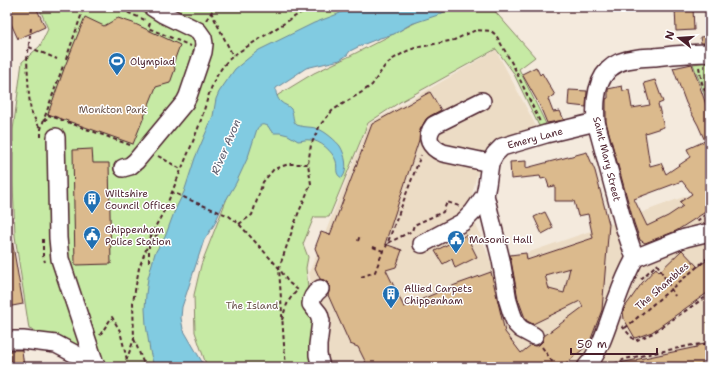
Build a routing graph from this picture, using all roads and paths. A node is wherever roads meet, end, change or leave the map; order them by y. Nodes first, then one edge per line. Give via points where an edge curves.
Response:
1 (83, 7) edge
2 (115, 7) edge
3 (152, 7) edge
4 (310, 7) edge
5 (212, 12) dead end
6 (31, 28) dead end
7 (29, 47) junction
8 (203, 52) junction
9 (233, 56) junction
10 (66, 58) dead end
11 (57, 59) dead end
12 (707, 60) edge
13 (63, 66) dead end
14 (482, 101) dead end
15 (710, 102) edge
16 (44, 119) junction
17 (596, 122) junction
18 (94, 132) dead end
19 (546, 134) junction
20 (429, 135) junction
21 (56, 137) dead end
22 (490, 163) junction
23 (308, 164) junction
24 (123, 168) dead end
25 (172, 192) junction
26 (485, 195) junction
27 (468, 218) junction
28 (239, 224) junction
29 (162, 230) dead end
30 (710, 232) edge
31 (360, 235) dead end
32 (358, 241) dead end
33 (149, 242) junction
34 (388, 243) junction
35 (422, 244) dead end
36 (373, 247) dead end
37 (383, 251) junction
38 (710, 256) edge
39 (635, 258) junction
40 (149, 262) dead end
41 (279, 268) junction
42 (361, 277) dead end
43 (638, 283) dead end
44 (320, 289) dead end
45 (671, 289) junction
46 (710, 294) edge
47 (675, 296) dead end
48 (610, 318) junction
49 (282, 320) junction
50 (625, 328) junction
51 (99, 336) dead end
52 (534, 336) joint
53 (134, 339) junction
54 (7, 340) edge
55 (710, 343) edge
56 (127, 361) junction
57 (96, 366) edge
58 (124, 367) edge
59 (146, 367) edge
60 (286, 367) edge
61 (320, 367) edge
62 (556, 367) edge
63 (586, 367) edge
64 (608, 367) edge

1 - 10 path
2 - 8 path via 150,22 148,28
3 - 8 street via 200,33 204,40
4 - 9 path
5 - 9 path
6 - 7 path
7 - 11 path
7 - 16 path via 29,96 32,112 41,129
8 - 24 street via 185,102 136,161
9 - 25 path via 220,71 210,90 198,130
12 - 15 path via 699,67
12 - 17 street, Saint Mary Street via 695,53 626,60 614,65 607,71 598,87 595,98
13 - 16 path
14 - 20 street via 434,125
16 - 18 path via 46,120 48,115
17 - 19 street, Emery Lane
17 - 39 street, Saint Mary Street
19 - 22 street, Emery Lane via 502,147
19 - 23 path via 496,35 491,31 476,30 454,40 420,46 393,59 372,84 333,110 320,125 311,145
20 - 22 street via 430,143 437,150
20 - 34 path
21 - 57 street via 60,260
22 - 26 street
23 - 28 path via 289,164 274,169 263,182 252,215
23 - 41 path via 311,184
25 - 28 path via 229,216
25 - 33 path
26 - 27 street
26 - 52 street via 508,301 516,324
27 - 34 path via 459,206 447,202 443,212 414,225 412,231
27 - 35 street
28 - 41 path
29 - 33 path
30 - 39 street via 685,238
31 - 32 path
33 - 40 path
33 - 53 path via 139,268 133,302
34 - 37 path
36 - 37 path
37 - 42 path via 375,272
38 - 45 path, The Shambles
39 - 48 street
41 - 49 path
41 - 49 path via 288,282 298,290 286,306
43 - 45 path via 657,264
44 - 61 street via 312,298 312,304 321,322 318,345
45 - 47 path
45 - 50 path, The Shambles
46 - 50 path via 643,338 635,341
48 - 50 path
48 - 63 street via 603,338
49 - 60 path
51 - 56 path via 112,317 120,331
52 - 62 path
53 - 56 path
53 - 59 path
54 - 57 street via 56,344
55 - 64 path via 625,359
56 - 58 path

